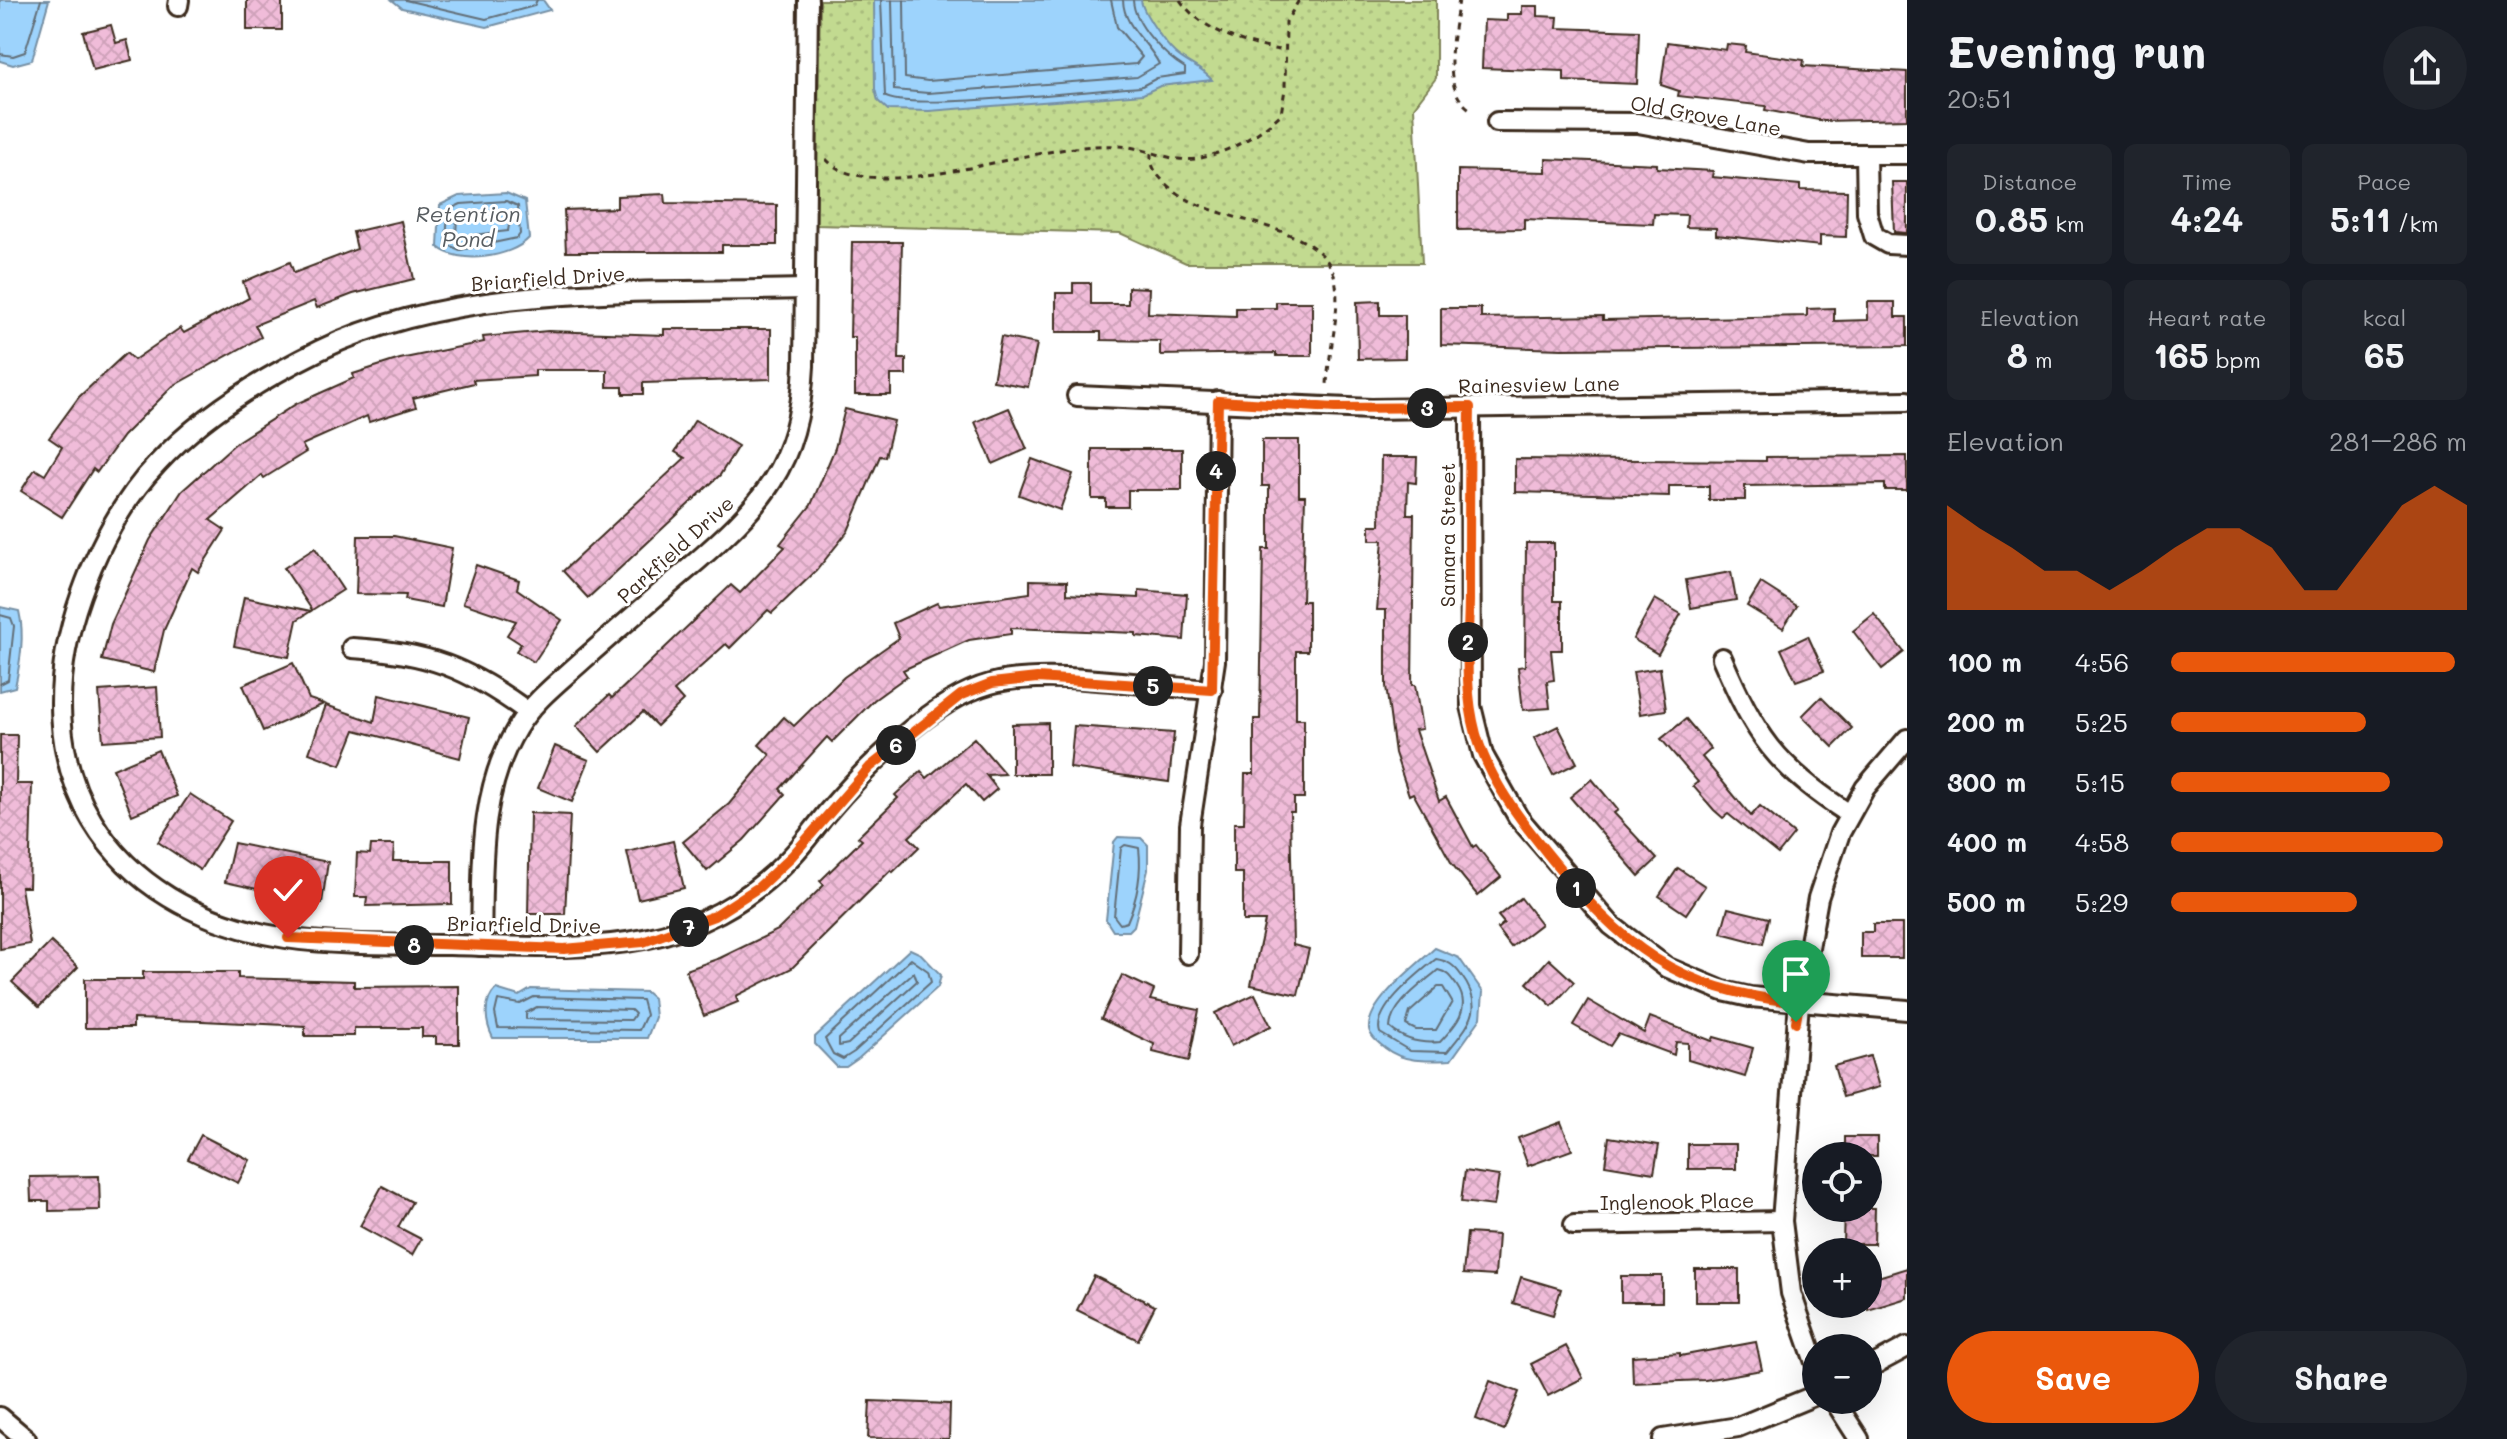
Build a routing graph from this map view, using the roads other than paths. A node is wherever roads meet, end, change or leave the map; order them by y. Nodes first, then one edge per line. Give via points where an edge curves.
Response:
1 (808, 0) edge
2 (1497, 122) dead end
3 (1866, 154) junction
4 (1907, 154) edge
5 (1907, 245) edge
6 (804, 289) junction
7 (1077, 396) dead end
8 (1218, 401) junction
9 (1907, 401) edge
10 (1470, 407) junction
11 (352, 648) dead end
12 (1722, 658) dead end
13 (1212, 690) junction
14 (528, 712) junction
15 (1907, 739) edge
16 (1848, 813) junction
17 (481, 946) junction
18 (1188, 954) dead end
19 (1799, 1003) junction
20 (1907, 1010) edge
21 (1782, 1221) junction
22 (1574, 1225) dead end
23 (1805, 1334) edge
24 (1907, 1347) edge
25 (1882, 1360) edge
26 (1802, 1401) edge
27 (1843, 1414) edge
28 (0, 1417) edge
29 (26, 1439) edge
30 (1663, 1439) edge
31 (1859, 1439) edge

1 - 6 street, Parkfield Drive
2 - 3 street, Old Grove Lane via 1638,123 1775,150
3 - 4 street, Old Grove Lane
3 - 5 street via 1867,213 1874,236 1888,244
6 - 14 street, Parkfield Drive via 803,395 791,444 773,482 743,521
6 - 17 street, Briarfield Drive via 492,301 417,315 347,337 263,381 197,426 155,465 100,547 69,633 60,716 66,755 84,805 113,851 162,895 257,932 324,941
7 - 8 street, Rainesview Lane
8 - 10 street, Rainesview Lane via 1335,408
8 - 13 street
9 - 10 street, Rainesview Lane
10 - 19 street, Samara Street via 1468,680 1476,733 1493,776 1518,817 1578,890 1635,947 1666,967 1723,991
11 - 14 street via 397,651 450,664
12 - 16 street via 1763,741 1789,771
13 - 17 street, Briarfield Drive via 1037,678 985,685 961,695 894,747 844,794 778,870 714,916 668,935 615,946
13 - 18 street via 1190,825
14 - 17 street, Parkfield Drive via 502,757 488,804
15 - 16 street
16 - 19 street via 1818,898
19 - 20 street, Samara Street
19 - 21 street
21 - 22 street, Inglenook Place
21 - 23 street via 1791,1293
24 - 25 street
26 - 30 street via 1738,1427
27 - 31 street
28 - 29 street

